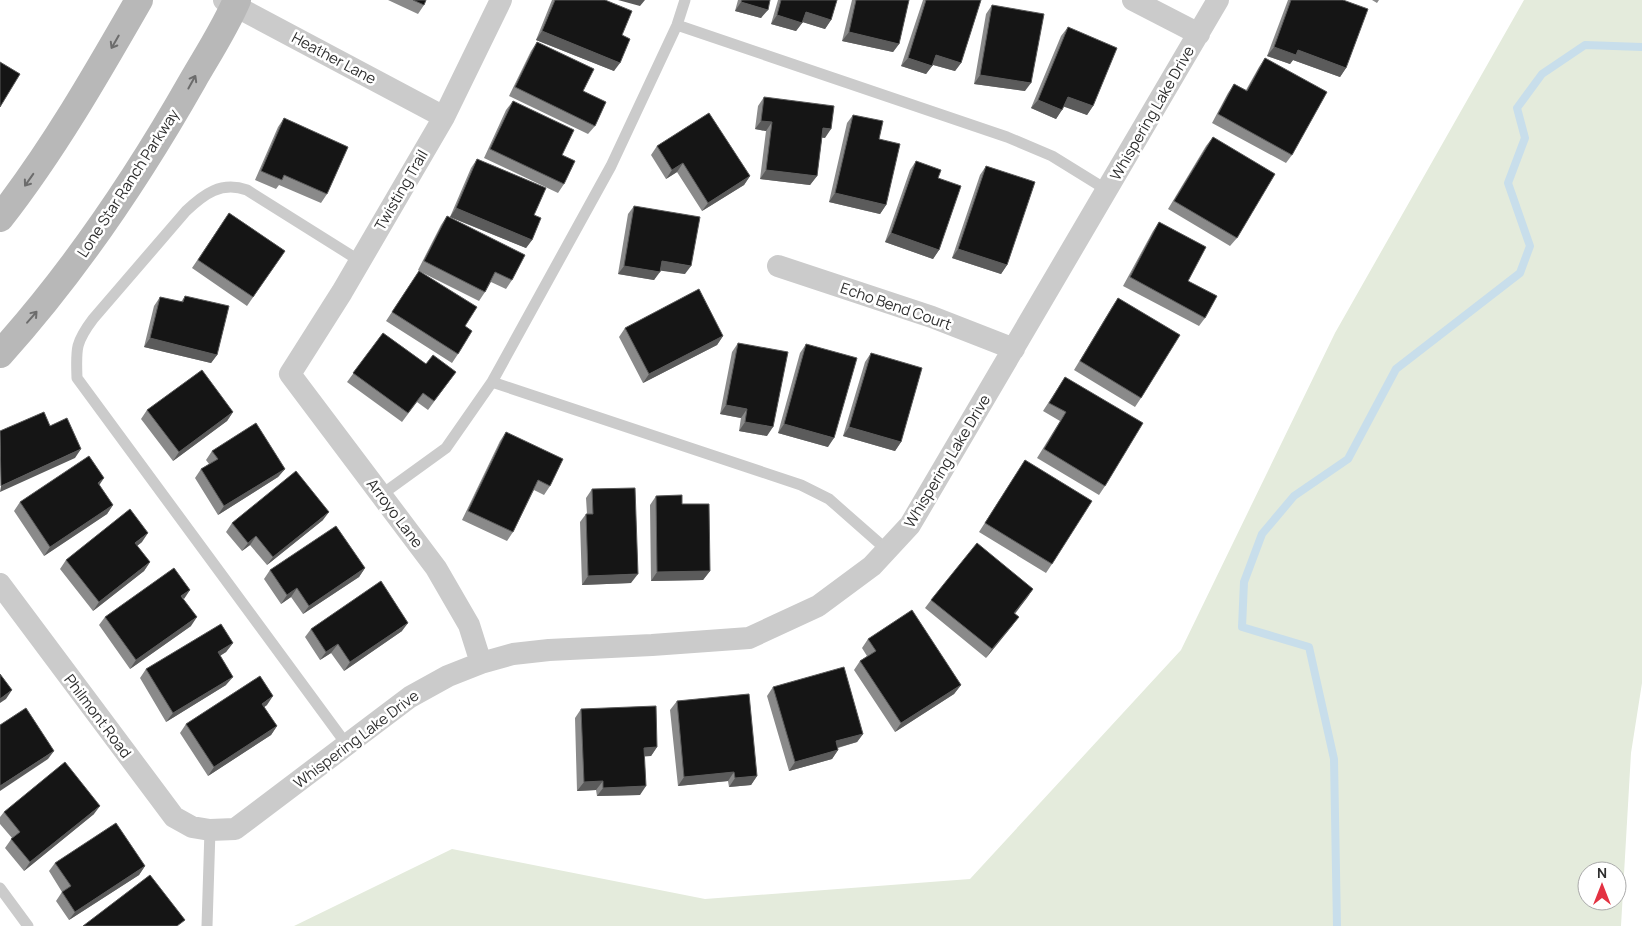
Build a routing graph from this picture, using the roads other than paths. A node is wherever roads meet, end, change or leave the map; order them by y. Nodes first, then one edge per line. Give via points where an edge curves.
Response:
1 (139, 0) edge
2 (500, 0) edge
3 (685, 0) edge
4 (1133, 0) edge
5 (1218, 0) edge
6 (232, 2) edge
7 (677, 25) junction
8 (1199, 34) junction
9 (444, 117) junction
10 (1107, 190) junction
11 (0, 218) edge
12 (360, 261) junction
13 (778, 266) dead end
14 (1014, 349) junction
15 (0, 354) edge
16 (290, 374) joint
17 (492, 382) junction
18 (381, 495) junction
19 (887, 550) junction
20 (0, 584) edge
21 (481, 663) junction
22 (347, 745) junction
23 (210, 830) junction
24 (0, 888) edge
25 (28, 926) edge
26 (207, 926) edge

1 -> 11 main road via 70,118
2 - 9 street, Twisting Trail
3 - 7 lane
4 - 8 street
5 - 8 street, Whispering Lake Drive
6 - 9 street, Heather Lane
15 -> 6 main road, Lone Star Ranch Parkway via 43,305 94,236 166,127
7 - 10 lane via 1007,138 1052,156
7 - 17 lane via 611,166
8 - 10 street, Whispering Lake Drive
9 - 12 street, Twisting Trail
10 - 14 street, Whispering Lake Drive
12 - 16 street, Twisting Trail
12 - 22 lane via 247,190 236,186 216,189 203,195 186,212 99,312 82,334 76,352 77,378
13 - 14 street, Echo Bend Court via 932,317
14 - 19 street, Whispering Lake Drive via 910,526
16 - 18 street, Arroyo Lane
17 - 18 lane via 446,448
17 - 19 lane via 801,485 829,499
18 - 21 street, Arroyo Lane via 436,568 469,626
19 - 21 street, Whispering Lake Drive via 872,566 818,606 749,638 550,650 513,654
20 - 23 street, Philmont Road via 174,816 192,827
21 - 22 street, Whispering Lake Drive via 410,696
22 - 23 street, Whispering Lake Drive via 236,829
23 - 26 lane
24 - 25 lane

